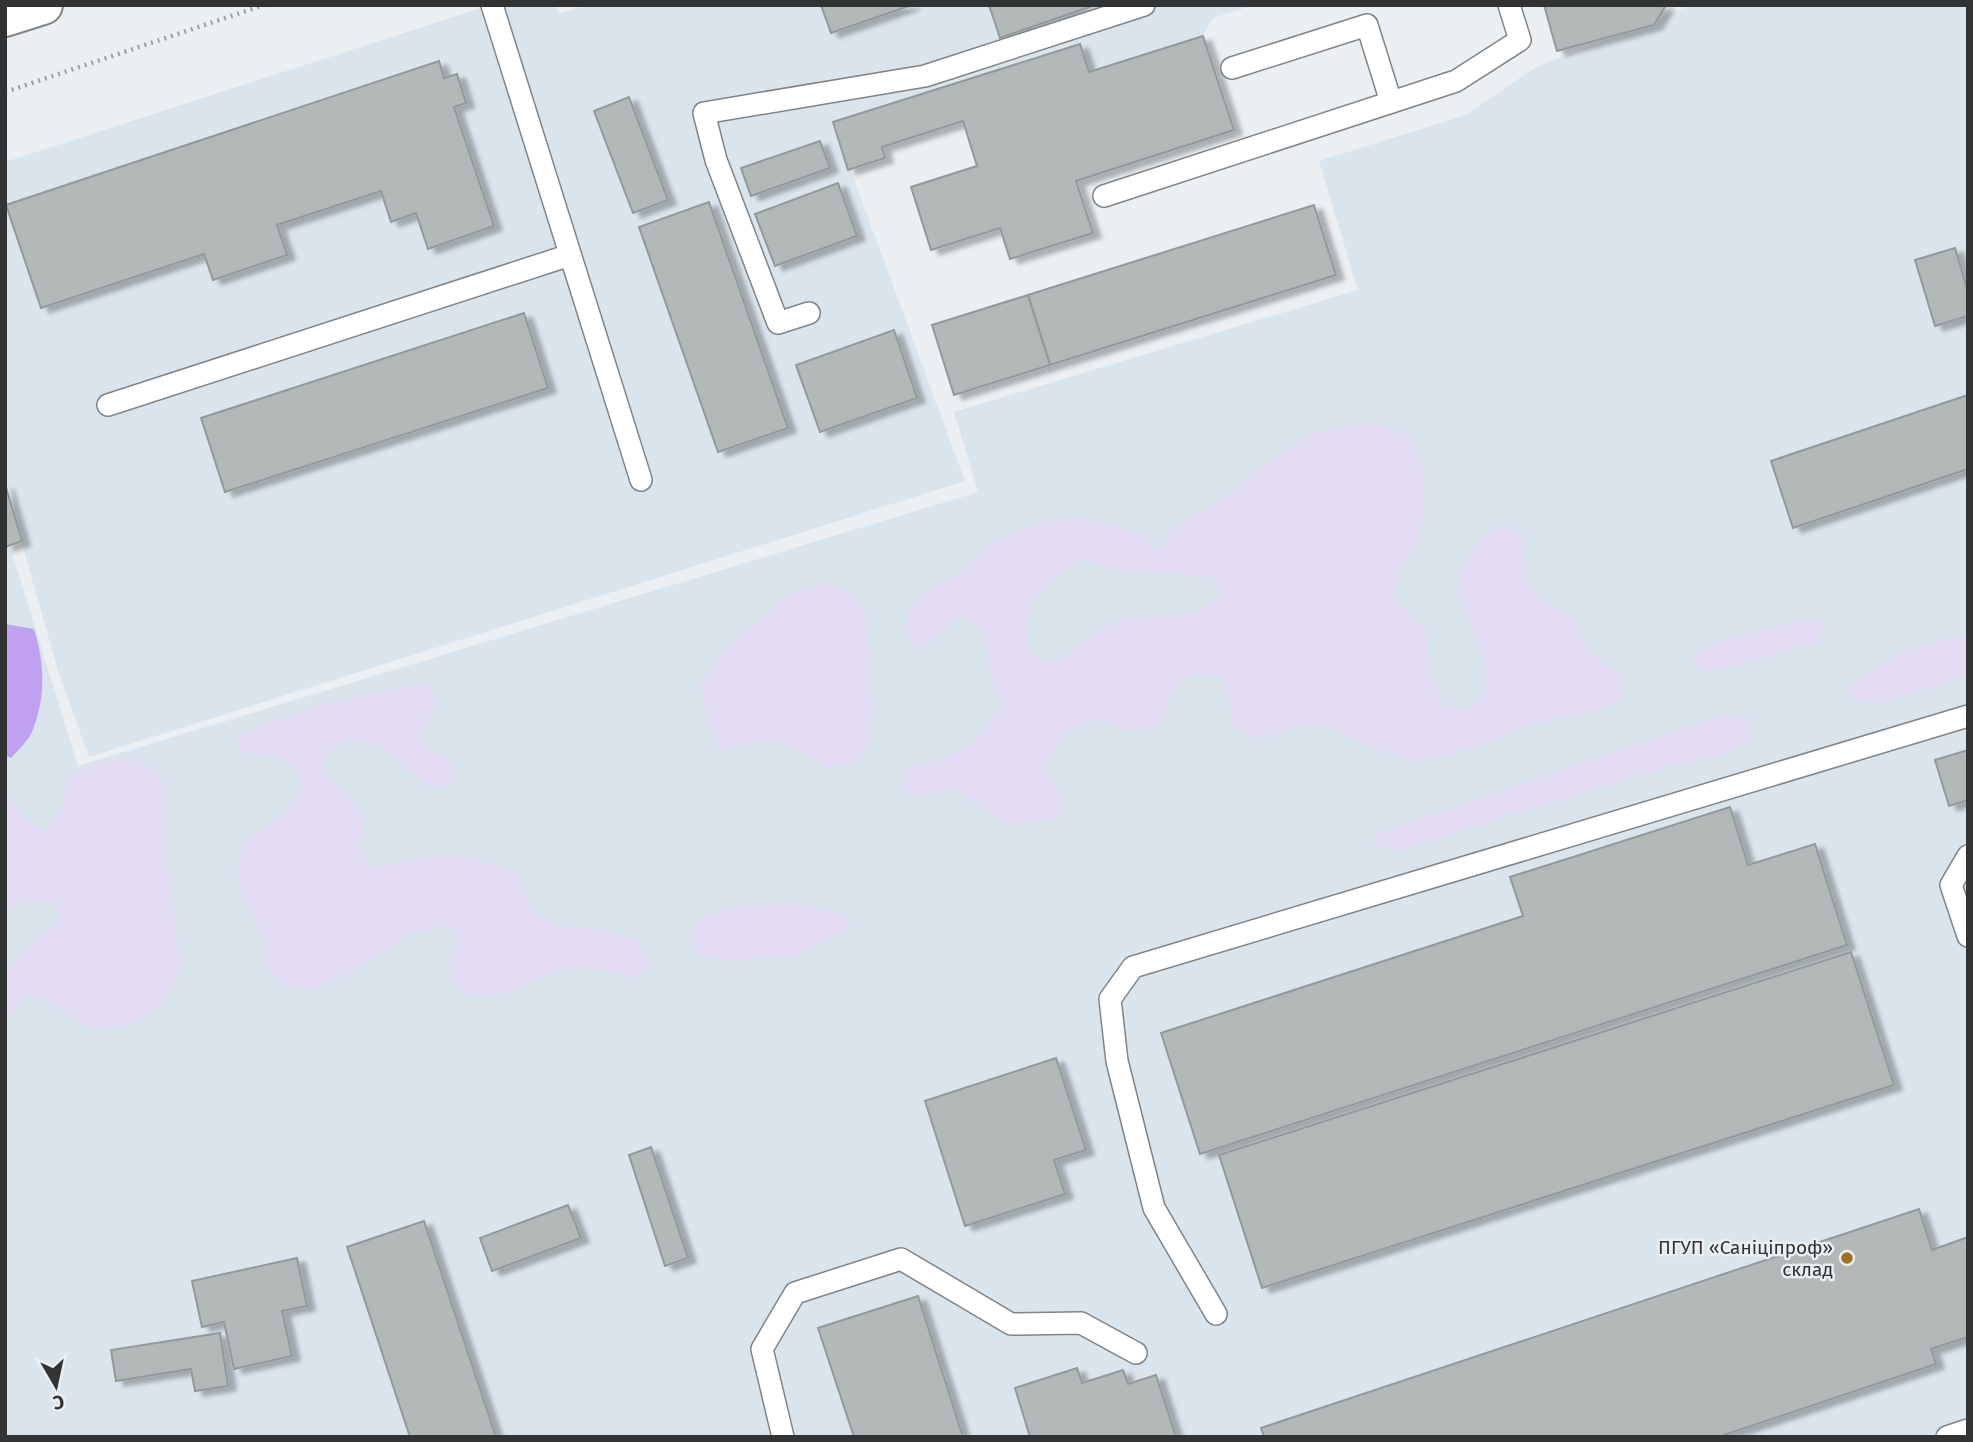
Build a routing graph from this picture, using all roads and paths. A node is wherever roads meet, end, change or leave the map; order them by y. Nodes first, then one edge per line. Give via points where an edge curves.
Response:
1 (264, 5) edge
2 (492, 5) edge
3 (1144, 5) edge
4 (1509, 5) edge
5 (1232, 68) dead end
6 (5, 92) edge
7 (1391, 102) junction
8 (1104, 196) dead end
9 (570, 255) junction
10 (809, 313) dead end
11 (108, 405) dead end
12 (641, 480) dead end
13 (1968, 716) edge
14 (1968, 856) edge
15 (1968, 936) edge
16 (1216, 1314) dead end
17 (1136, 1353) dead end
18 (1968, 1430) edge
19 (783, 1437) edge
20 (1947, 1437) edge

1 - 6 path
2 - 9 lane
3 - 10 lane via 925,76 704,113 716,160 778,323
4 - 7 lane via 1520,40 1456,81
5 - 7 lane via 1367,25
7 - 8 lane
9 - 11 lane
9 - 12 lane
13 - 16 lane via 1133,967 1110,999 1117,1060 1154,1208
14 - 15 lane via 1951,885
17 - 19 lane via 1081,1323 1011,1324 901,1259 795,1293 762,1349
18 - 20 lane

